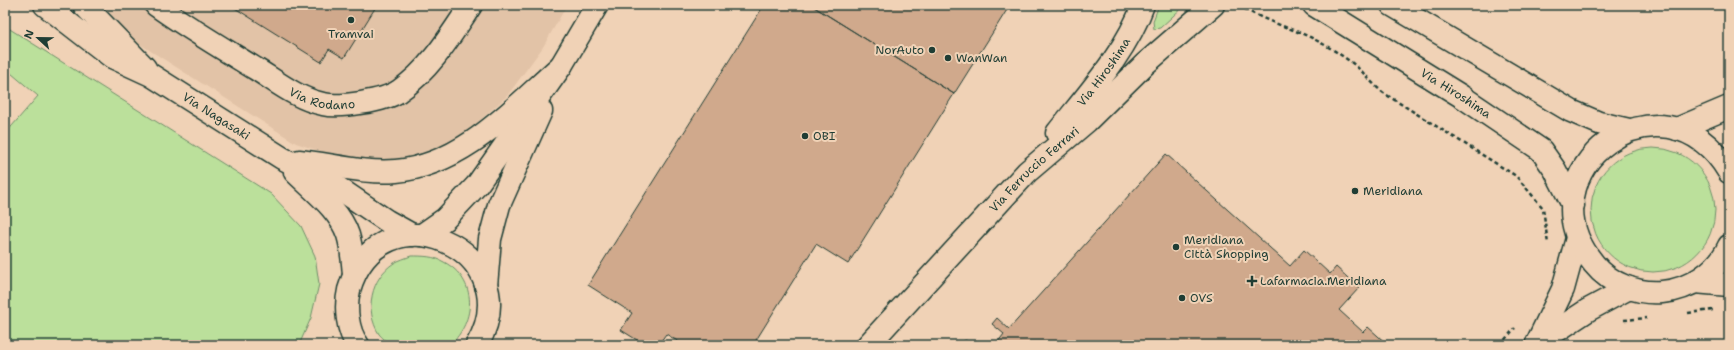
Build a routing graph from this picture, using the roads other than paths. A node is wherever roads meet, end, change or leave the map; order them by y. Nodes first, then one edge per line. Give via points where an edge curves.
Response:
1 (45, 5) edge
2 (84, 5) edge
3 (156, 5) edge
4 (471, 5) edge
5 (597, 5) edge
6 (1143, 5) edge
7 (1213, 5) edge
8 (1314, 5) edge
9 (1393, 5) edge
10 (561, 66) junction
11 (151, 74) junction
12 (1729, 107) edge
13 (1677, 129) junction
14 (1629, 130) junction
15 (282, 158) junction
16 (1027, 172) junction
17 (1729, 172) edge
18 (1573, 205) junction
19 (417, 235) junction
20 (1577, 238) junction
21 (1729, 246) edge
22 (354, 275) junction
23 (1695, 282) junction
24 (1729, 285) edge
25 (486, 287) junction
26 (1629, 288) junction
27 (348, 323) junction
28 (484, 340) edge
29 (1536, 344) edge
30 (348, 345) edge
31 (358, 345) edge
32 (868, 345) edge

1 - 11 main road, Via Nagasaki via 112,57
2 - 11 main road, Via Nagasaki
3 - 4 main road, Via Rodano via 180,23 297,94 323,104 346,105 398,92 418,76 448,40
5 - 10 main road
6 - 16 main road, Via Hiroshima via 1136,24 1101,78
7 - 16 main road, Via Ferruccio Ferrari
8 - 18 main road, Via Hiroshima via 1461,96 1541,150 1555,170
9 - 14 main road, Via Hiroshima via 1571,111 1599,123
10 - 15 main road via 477,139 455,152 417,167 396,171 363,170
10 - 19 main road via 477,185 445,219
10 - 25 main road via 499,205 490,239
11 - 15 main road, Via Nagasaki
12 - 13 main road
13 - 14 main road, Via Hiroshima via 1650,126
13 - 17 main road, Via Hiroshima via 1701,139 1720,156
14 - 18 main road, Via Hiroshima via 1607,142 1589,159 1577,181
15 - 19 main road, Via Nagasaki via 334,185 387,221
15 - 22 main road, Via Nagasaki via 340,220 348,234 352,249
16 - 32 main road, Via Ferruccio Ferrari
18 - 20 main road, Via Hiroshima via 1573,222
19 - 22 main road via 384,243 361,262
19 - 25 main road via 440,238 457,247 472,259
20 - 26 main road, Via Hiroshima via 1598,269 1612,280
20 - 29 main road via 1564,289
21 - 23 main road, Via Hiroshima via 1713,268
22 - 27 main road via 347,299
23 - 24 main road, Via Hiroshima
23 - 26 main road, Via Hiroshima via 1662,292
25 - 28 main road via 489,310
26 - 29 main road via 1588,310
27 - 30 main road
27 - 31 main road

